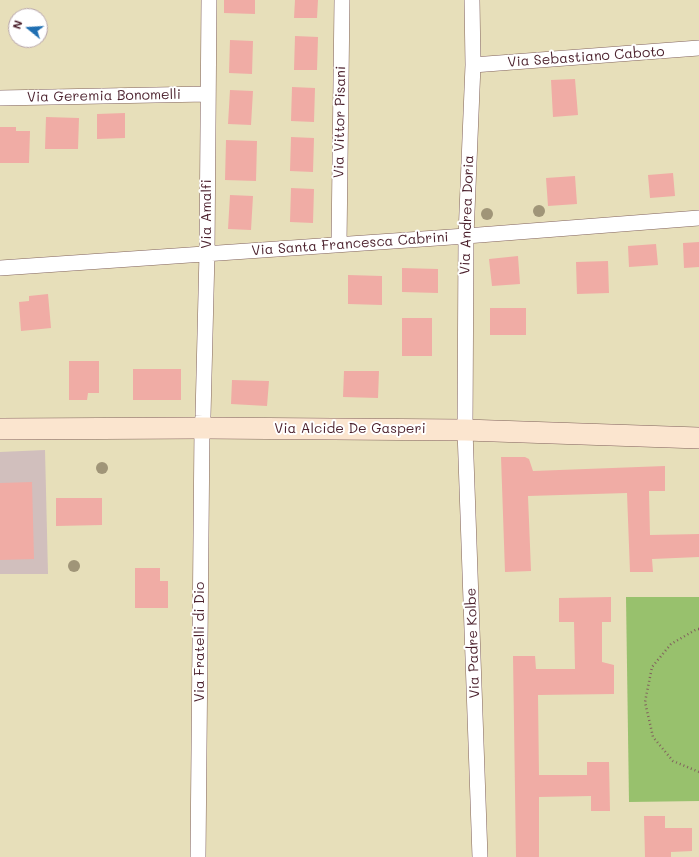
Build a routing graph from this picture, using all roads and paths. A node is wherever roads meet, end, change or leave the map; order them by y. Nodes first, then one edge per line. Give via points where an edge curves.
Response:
1 (209, 0) edge
2 (342, 0) edge
3 (472, 0) edge
4 (699, 48) edge
5 (473, 65) junction
6 (207, 94) junction
7 (0, 98) edge
8 (699, 218) edge
9 (466, 236) junction
10 (339, 244) junction
11 (207, 253) junction
12 (0, 268) edge
13 (202, 428) junction
14 (0, 429) edge
15 (465, 430) junction
16 (699, 438) edge
17 (699, 629) edge
18 (699, 772) edge
19 (198, 857) edge
20 (480, 857) edge

1 - 6 street, Via Amalfi
2 - 10 street, Via Vittor Pisani
3 - 5 street, Via Andrea Doria
4 - 5 street, Via Sebastiano Caboto
5 - 9 street, Via Andrea Doria
6 - 7 street, Via Geremia Bonomelli
6 - 11 street, Via Amalfi
8 - 9 street, Via Santa Francesca Cabrini
9 - 10 street, Via Santa Francesca Cabrini
9 - 15 street, Via Andrea Doria
10 - 11 street, Via Santa Francesca Cabrini
11 - 12 street, Via Santa Francesca Cabrini
11 - 13 street, Via Amalfi
13 - 14 street, Via Alcide De Gasperi
13 - 15 street, Via Alcide De Gasperi
13 - 19 street, Via Fratelli di Dio
15 - 16 street, Via Alcide De Gasperi
15 - 20 street, Via Padre Kolbe
17 - 18 path via 671,644 652,667 645,702 653,738 674,762

